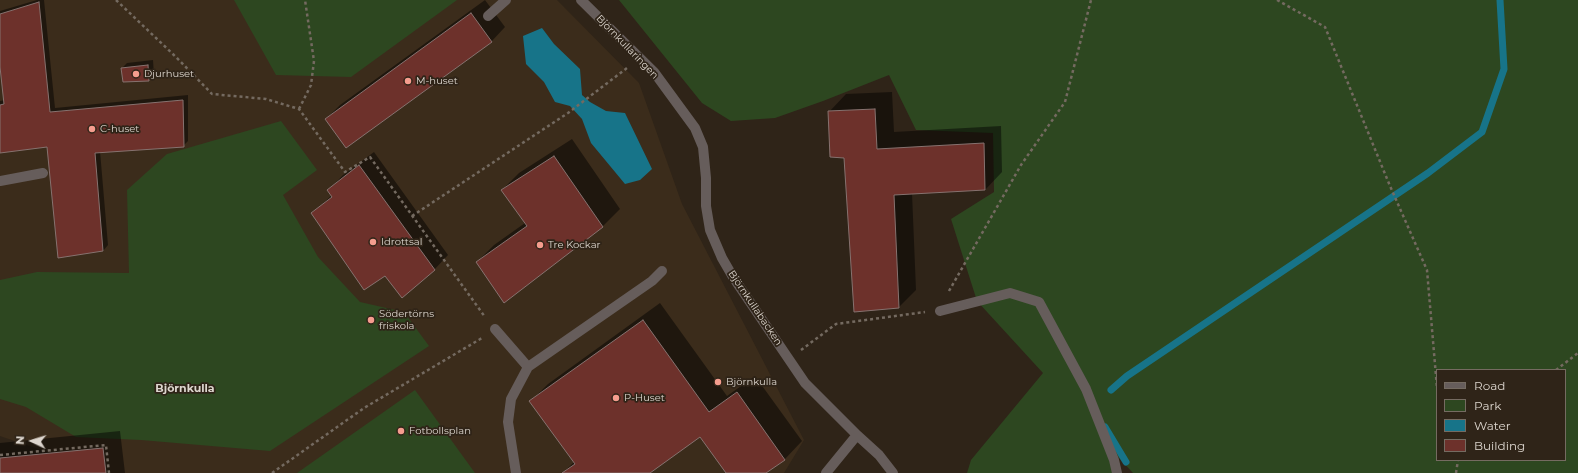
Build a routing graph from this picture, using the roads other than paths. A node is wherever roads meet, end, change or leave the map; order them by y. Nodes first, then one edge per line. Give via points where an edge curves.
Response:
1 (506, 0) edge
2 (581, 0) edge
3 (488, 16) dead end
4 (43, 173) dead end
5 (0, 181) edge
6 (710, 230) joint
7 (662, 272) dead end
8 (940, 311) road end
9 (495, 330) road end
10 (528, 367) junction
11 (857, 436) junction
12 (516, 473) edge
13 (826, 473) edge
14 (893, 473) edge
15 (1117, 473) edge

1 - 3 street
2 - 6 street, Björnkullaringen via 654,72 695,128 703,147
4 - 5 street
6 - 11 street, Björnkullabacken via 733,277 805,383
7 - 10 street
8 - 15 street via 1010,293 1039,302 1086,389
9 - 10 street
10 - 12 street via 511,399 508,422
11 - 13 street
11 - 14 street via 879,455

